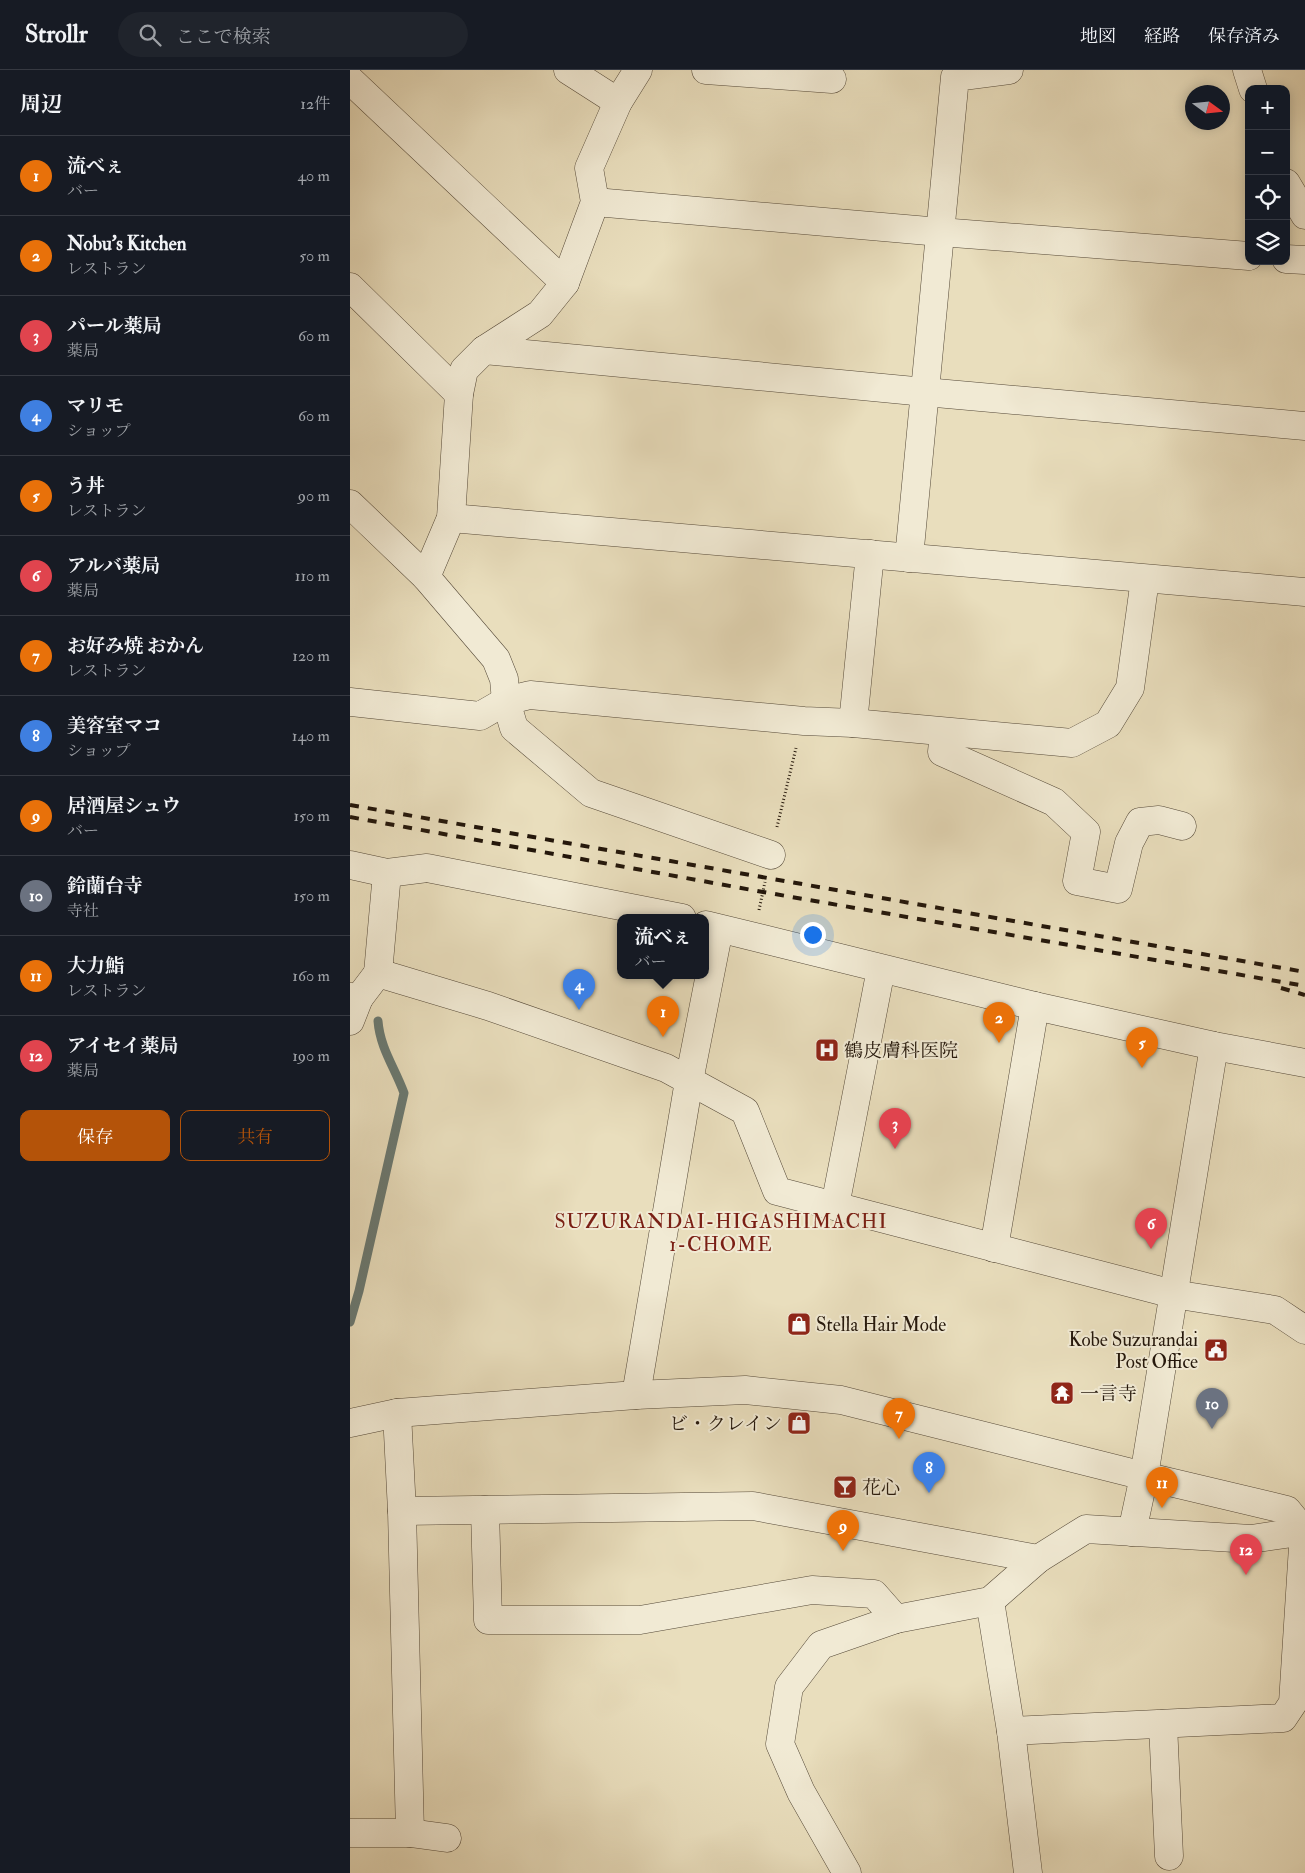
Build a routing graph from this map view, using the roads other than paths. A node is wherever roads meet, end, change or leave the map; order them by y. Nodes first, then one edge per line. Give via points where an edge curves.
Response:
1 (568, 70) edge
2 (638, 70) edge
3 (706, 70) edge
4 (1009, 70) edge
5 (1247, 70) edge
6 (832, 79) dead end
7 (350, 80) edge
8 (1252, 85) edge
9 (618, 102) junction
10 (1290, 190) edge
11 (595, 202) junction
12 (1305, 215) edge
13 (940, 232) junction
14 (1245, 256) edge
15 (1290, 259) edge
16 (1305, 260) edge
17 (565, 283) junction
18 (350, 287) edge
19 (484, 350) junction
20 (925, 392) junction
21 (459, 394) junction
22 (1305, 426) edge
23 (350, 504) edge
24 (451, 518) junction
25 (870, 554) junction
26 (908, 558) junction
27 (426, 578) junction
28 (1145, 579) junction
29 (1305, 592) edge
30 (506, 701) junction
31 (350, 702) edge
32 (853, 723) junction
33 (944, 732) junction
34 (1182, 826) dead end
35 (771, 855) road end
36 (350, 865) edge
37 (387, 873) junction
38 (662, 914) edge
39 (712, 927) edge
40 (709, 947) edge
41 (881, 969) junction
42 (378, 972) junction
43 (704, 979) edge
44 (353, 1005) edge
45 (1036, 1006) junction
46 (1214, 1046) junction
47 (1305, 1063) edge
48 (689, 1081) junction
49 (835, 1206) junction
50 (994, 1248) junction
51 (1173, 1294) junction
52 (1305, 1330) edge
53 (636, 1395) junction
54 (397, 1413) junction
55 (350, 1423) edge
56 (1144, 1476) junction
57 (485, 1510) junction
58 (402, 1511) junction
59 (1305, 1531) edge
60 (1132, 1532) junction
61 (1038, 1559) junction
62 (990, 1602) junction
63 (896, 1619) junction
64 (1163, 1724) junction
65 (1011, 1731) junction
66 (350, 1833) edge
67 (410, 1833) junction
68 (447, 1838) dead end
69 (1169, 1856) dead end
70 (847, 1873) edge
71 (1028, 1873) edge

1 - 9 street
2 - 9 street
3 - 6 street
4 - 13 street via 955,77
5 - 8 street
7 - 17 street
9 - 11 street via 589,168
10 - 12 street
11 - 13 street
11 - 17 street
13 - 14 street
13 - 20 street
15 - 16 street
17 - 19 street via 540,314
18 - 21 street
19 - 20 street
19 - 21 street via 464,370
20 - 22 street
20 - 26 street
21 - 24 street
23 - 27 street
24 - 25 street
24 - 27 street
25 - 26 street
25 - 32 street
26 - 28 street
27 - 30 street via 496,659 504,679
28 - 29 street
28 - 33 street via 1130,688 1108,724 1072,744
30 - 31 street via 480,716
30 - 32 street via 530,695
30 - 35 street via 514,728 591,793
32 - 33 street
33 - 34 street via 942,752 1054,802 1086,832 1077,881 1118,889 1129,843 1140,822 1159,820
36 - 37 street
37 - 38 street via 426,868
37 - 42 street
39 - 40 street
39 - 41 street
41 - 45 street
41 - 49 street
42 - 44 street
42 - 48 street via 488,1006 666,1068
43 - 48 street
45 - 46 street
45 - 50 street
46 - 47 street
46 - 51 street
48 - 49 street via 744,1111 777,1191
48 - 53 street
49 - 50 street
50 - 51 street
51 - 52 street via 1275,1310
51 - 56 street
53 - 54 street
53 - 56 street via 745,1390 841,1400
54 - 55 street
54 - 58 street
56 - 59 street via 1287,1510
56 - 60 street
57 - 58 street
57 - 61 street via 752,1506
57 - 63 street via 488,1620 640,1620 812,1590 874,1594
58 - 67 street
59 - 60 street via 1251,1539
59 - 64 street via 1293,1703 1283,1718
60 - 61 street via 1086,1529
61 - 62 street
62 - 63 street
62 - 65 street
63 - 70 street via 821,1645 789,1687 780,1744 801,1792
64 - 65 street
64 - 69 street
65 - 71 street
66 - 67 street
67 - 68 street

